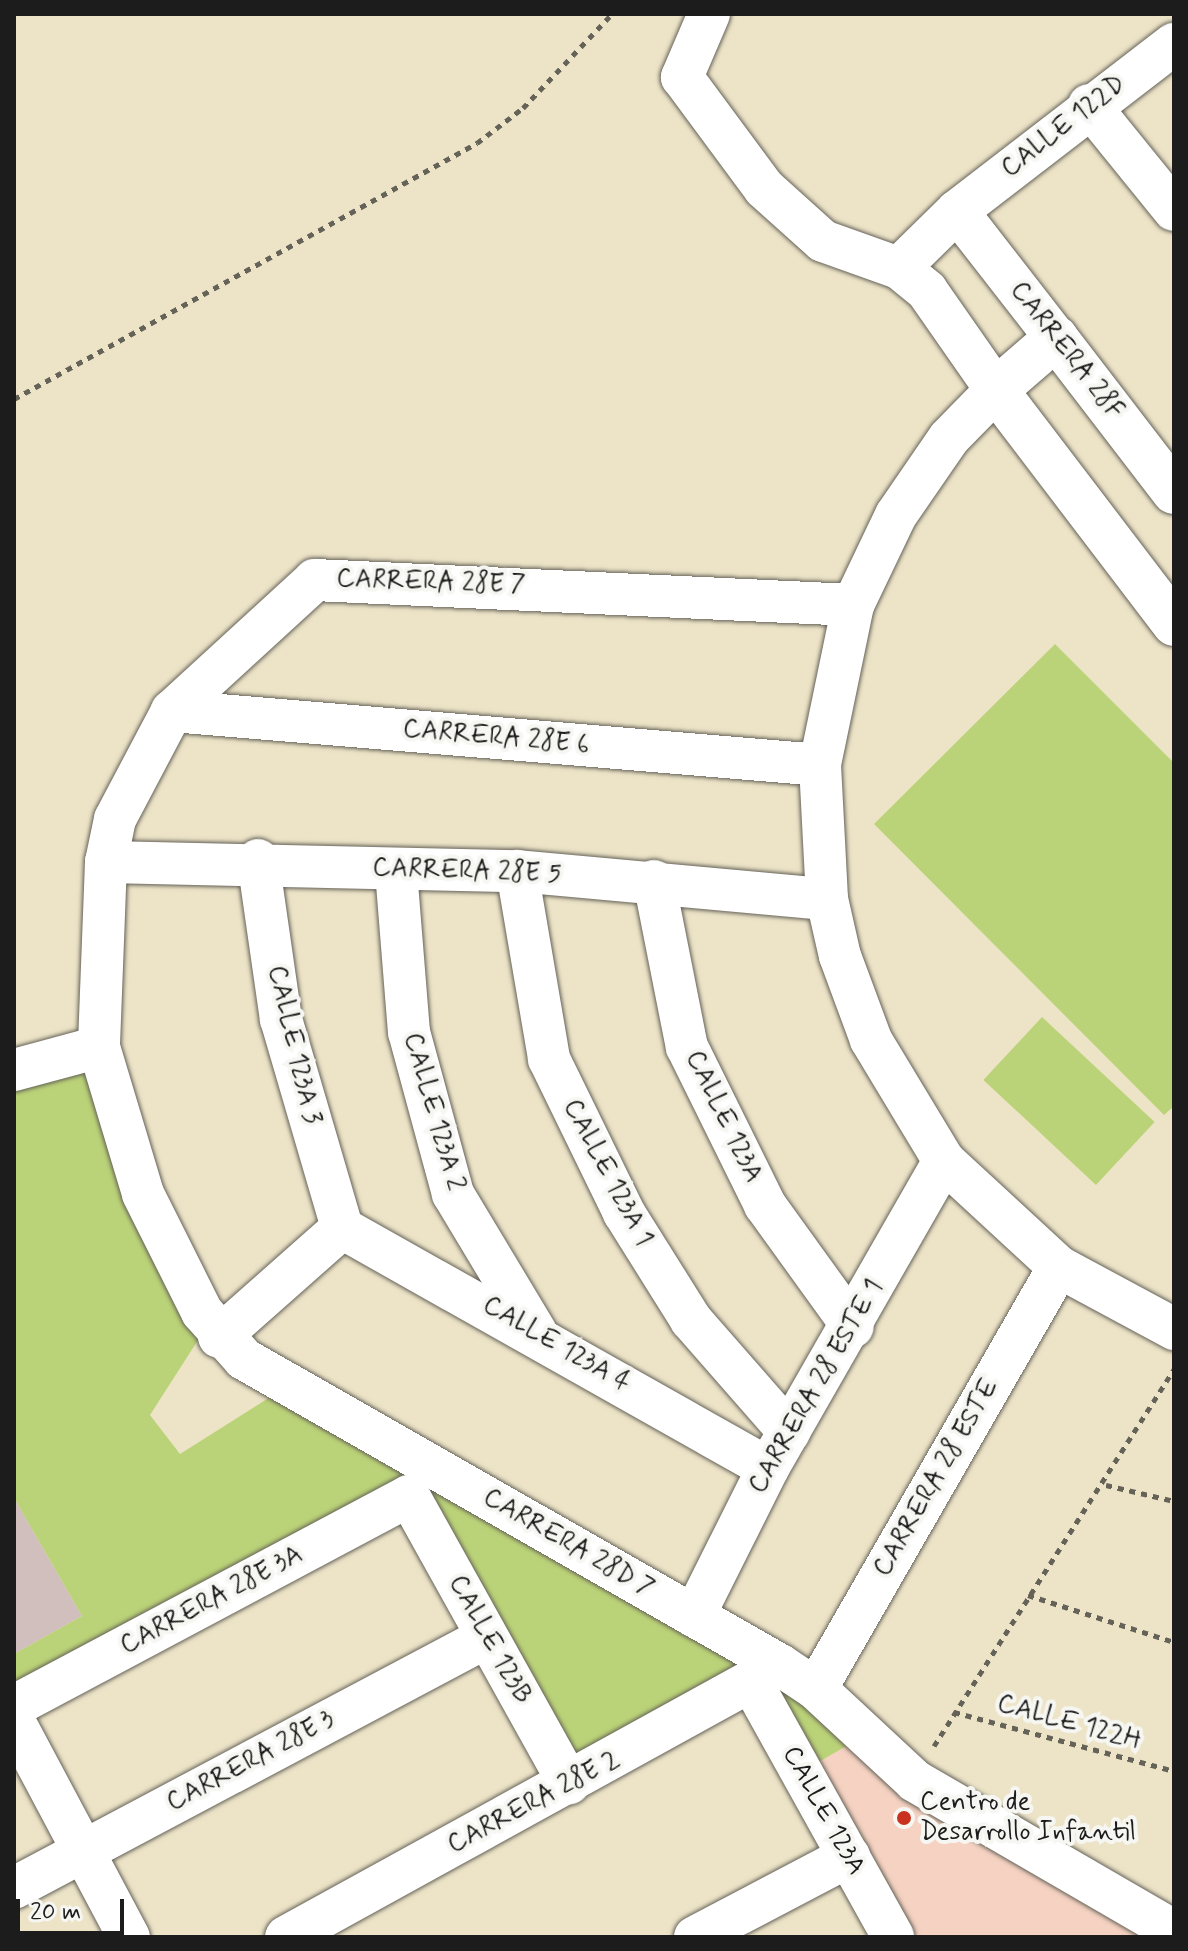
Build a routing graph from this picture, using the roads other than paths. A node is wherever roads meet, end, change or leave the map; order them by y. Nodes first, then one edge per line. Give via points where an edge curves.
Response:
1 (709, 14) edge
2 (1174, 44) edge
3 (1089, 105) junction
4 (1174, 210) edge
5 (957, 211) junction
6 (899, 268) junction
7 (1056, 338) junction
8 (996, 390) junction
9 (1174, 492) edge
10 (853, 605) junction
11 (1174, 624) edge
12 (172, 711) junction
13 (820, 765) junction
14 (258, 860) junction
15 (106, 862) junction
16 (396, 871) junction
17 (517, 871) junction
18 (654, 881) junction
19 (827, 899) junction
20 (99, 1047) junction
21 (14, 1070) edge
22 (944, 1161) junction
23 (342, 1228) junction
24 (1059, 1267) junction
25 (853, 1327) junction
26 (1174, 1329) edge
27 (536, 1332) junction
28 (219, 1337) junction
29 (789, 1432) junction
30 (768, 1468) junction
31 (416, 1479) junction
32 (694, 1616) junction
33 (487, 1637) junction
34 (766, 1675) junction
35 (816, 1689) junction
36 (14, 1706) edge
37 (14, 1721) edge
38 (569, 1784) junction
39 (84, 1851) junction
40 (849, 1856) junction
41 (14, 1888) edge
42 (341, 1924) edge
43 (1174, 1931) edge
44 (712, 1933) edge
45 (129, 1937) edge
46 (286, 1937) edge
47 (893, 1937) edge

1 - 6 street via 682,77 764,188 823,241
2 - 3 street, CALLE 122D
3 - 4 street
3 - 5 street, CALLE 122D
5 - 6 street, CALLE 122D
5 - 7 street, CARRERA 28F
6 - 8 street via 949,316
7 - 8 street
7 - 9 street, CARRERA 28F
8 - 10 street via 949,438 896,515
8 - 11 street
10 - 12 street, CARRERA 28E 7 via 335,577 296,594
10 - 13 street
12 - 13 street, CARRERA 28E 6
12 - 15 street, CARRERA 28E 7 via 115,819
13 - 19 street
14 - 15 street, CARRERA 28E 5
14 - 16 street, CARRERA 28E 5
14 - 23 street, CALLE 123A 3 via 281,1019
15 - 20 street, CARRERA 28E 7
16 - 17 street, CARRERA 28E 5
16 - 27 street, CALLE 123A 2 via 409,1032 453,1194
17 - 18 street, CARRERA 28E 5
17 - 29 street, CALLE 123A 1 via 549,1059 691,1320
18 - 19 street, CARRERA 28E 5
18 - 25 street, CALLE 123A via 687,1047 765,1205
19 - 22 street via 871,1040
20 - 21 street
20 - 28 street, CARRERA 28D 7 via 143,1194
22 - 24 street
22 - 25 street, CARRERA 28 ESTE 1
23 - 27 street, CALLE 123A 4
23 - 28 street
24 - 26 street
24 - 35 street, CARRERA 28 ESTE
25 - 29 street, CARRERA 28 ESTE 1
27 - 30 street, CALLE 123A 4
28 - 31 street, CARRERA 28D 7
29 - 30 street, CARRERA 28 ESTE 1
30 - 32 street, CARRERA 28 ESTE 1
31 - 32 street, CARRERA 28D 7
31 - 33 street, CALLE 123B
31 - 36 street, CARRERA 28E 3A
32 - 34 street, CARRERA 28D 7
33 - 38 street, CALLE 123B
33 - 39 street, CARRERA 28E 3
34 - 35 street, CARRERA 28D 7
34 - 38 street, CARRERA 28E 2
34 - 40 street, CALLE 123A
35 - 43 street, CARRERA 28D 7 via 915,1781
37 - 39 street
38 - 42 street, CARRERA 28E 2
39 - 41 street, CARRERA 28E 3
39 - 45 street
40 - 44 street
40 - 47 street, CALLE 123A
42 - 46 street, CARRERA 28E 2

